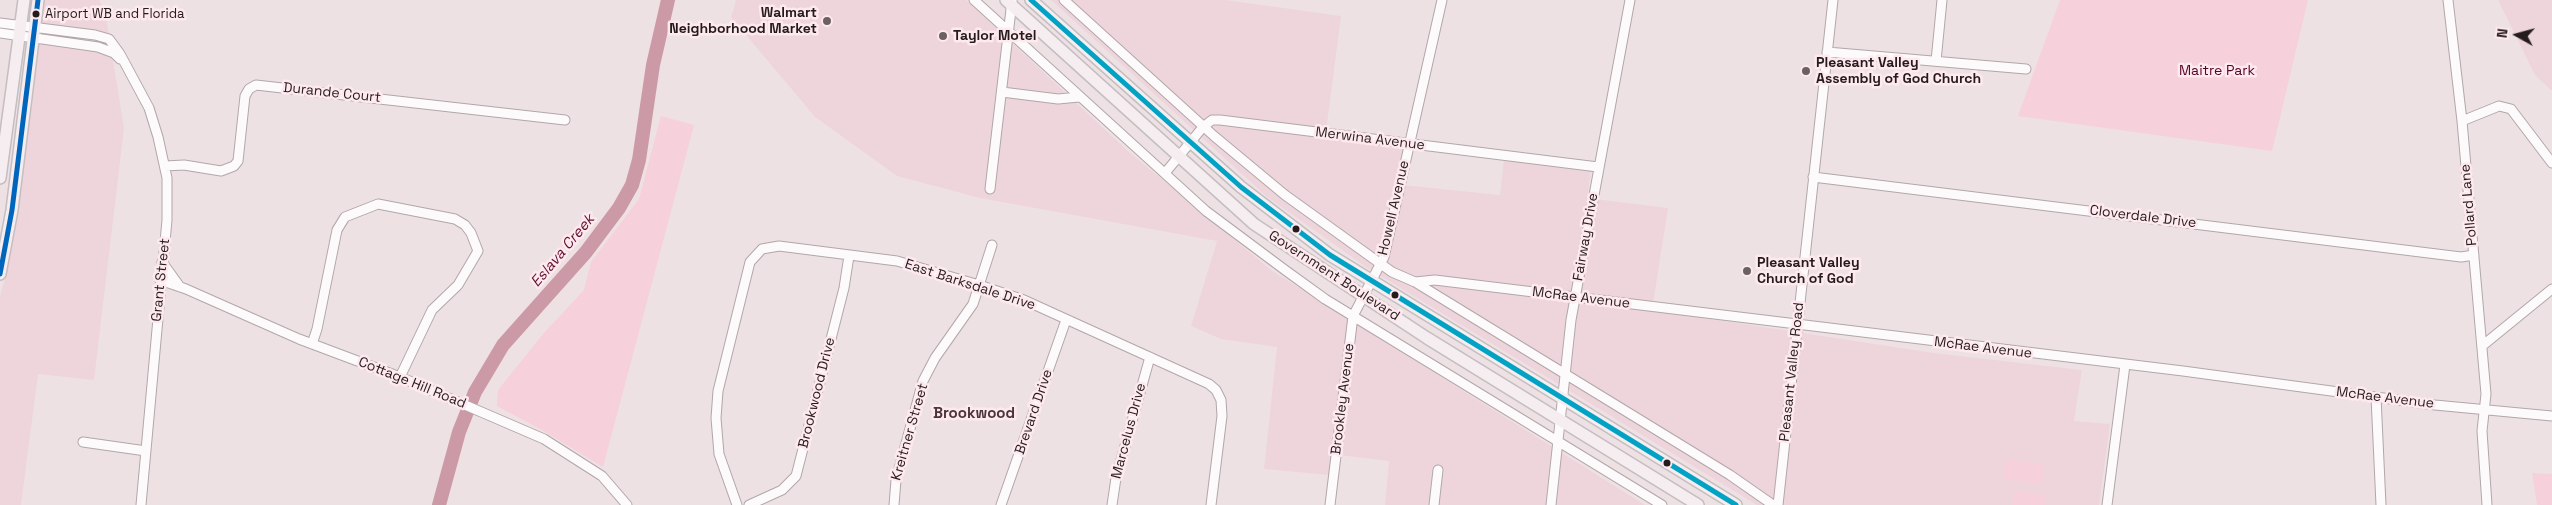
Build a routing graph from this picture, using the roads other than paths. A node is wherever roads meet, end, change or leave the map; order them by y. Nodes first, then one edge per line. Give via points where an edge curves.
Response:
1 (24, 0) edge
2 (38, 0) edge
3 (974, 0) edge
4 (1031, 0) edge
5 (1064, 0) edge
6 (1442, 0) edge
7 (1630, 0) edge
8 (1833, 0) edge
9 (1942, 0) edge
10 (2448, 0) edge
11 (1010, 2) edge
12 (0, 23) edge
13 (19, 31) junction
14 (1009, 32) junction
15 (0, 33) edge
16 (34, 33) junction
17 (1827, 52) junction
18 (1936, 61) junction
19 (2026, 69) dead end
20 (1002, 92) junction
21 (1079, 97) junction
22 (565, 120) dead end
23 (2462, 121) junction
24 (1204, 126) junction
25 (1190, 142) junction
26 (1408, 144) junction
27 (1178, 157) junction
28 (2552, 163) edge
29 (165, 166) junction
30 (1598, 167) junction
31 (1165, 173) junction
32 (1813, 177) junction
33 (0, 178) edge
34 (990, 189) dead end
35 (992, 244) dead end
36 (2474, 255) junction
37 (849, 256) junction
38 (162, 262) junction
39 (1380, 263) junction
40 (1, 267) edge
41 (160, 280) junction
42 (1371, 282) junction
43 (1415, 282) junction
44 (979, 285) junction
45 (180, 287) junction
46 (2552, 289) edge
47 (1364, 296) junction
48 (1575, 297) junction
49 (1353, 316) junction
50 (1066, 320) junction
51 (1796, 324) junction
52 (312, 344) junction
53 (2482, 346) junction
54 (1150, 358) junction
55 (2125, 365) junction
56 (1565, 375) junction
57 (400, 377) junction
58 (2376, 397) junction
59 (1562, 398) junction
60 (2484, 410) junction
61 (2552, 416) edge
62 (1560, 418) junction
63 (1557, 441) junction
64 (83, 442) dead end
65 (146, 451) junction
66 (1438, 470) dead end
67 (141, 505) edge
68 (627, 505) edge
69 (737, 505) edge
70 (749, 505) edge
71 (894, 505) edge
72 (1001, 505) edge
73 (1112, 505) edge
74 (1211, 505) edge
75 (1330, 505) edge
76 (1434, 505) edge
77 (1551, 505) edge
78 (1662, 505) edge
79 (1698, 505) edge
80 (1736, 505) edge
81 (1773, 505) edge
82 (1778, 505) edge
83 (2107, 505) edge
84 (2381, 505) edge
85 (2487, 505) edge

1 - 13 main road
2 - 16 main road
3 - 14 street, Government Boulevard
4 - 25 main road, Government Boulevard
5 - 24 street
6 - 26 street, Howell Avenue
7 - 30 street, Fairway Drive
8 - 17 street, Pleasant Valley Road
9 - 18 street
10 - 23 street, Pollard Lane
11 - 14 street
11 - 27 main road, Government Boulevard
12 - 13 street
13 - 15 street
13 - 16 street
13 - 33 main road
14 - 20 street
14 - 21 street, Government Boulevard
16 - 29 street, Grant Street via 98,47 125,63 149,108
16 - 40 main road
17 - 18 street
17 - 32 street, Pleasant Valley Road
18 - 19 street
20 - 21 street via 1058,99
20 - 34 street
21 - 31 street, Government Boulevard
22 - 29 street, Durande Court via 256,85 249,88 245,96 238,161 234,166 221,172 184,165
23 - 28 street via 2498,106 2511,109
23 - 36 street, Pollard Lane
24 - 25 street
24 - 26 street, Merwina Avenue via 1212,120 1220,120
24 - 39 street via 1285,195
25 - 27 street
25 - 42 main road, Government Boulevard via 1271,211
26 - 30 street, Merwina Avenue
26 - 39 street, Howell Avenue
27 - 31 street
27 - 47 main road, Government Boulevard via 1254,224
29 - 38 street, Grant Street via 168,196
30 - 48 street, Fairway Drive
31 - 49 street, Government Boulevard via 1206,211
32 - 36 street, Cloverdale Drive via 2461,256
32 - 51 street, Pleasant Valley Road
35 - 44 street, Kreitner Street
36 - 53 street, Pollard Lane
37 - 44 street, East Barksdale Drive via 896,261
37 - 69 street, East Barksdale Drive via 779,246 762,249 750,262 718,391 716,418 719,454
37 - 70 street, Brookwood Drive via 844,288 796,476 782,490
38 - 41 street, Grant Street
38 - 45 street
39 - 42 street, Howell Avenue
39 - 43 street
41 - 45 street, Cottage Hill Road
41 - 65 street, Grant Street
42 - 47 street, Howell Avenue
42 - 59 main road, Government Boulevard
43 - 48 street, McRae Avenue via 1435,280
43 - 56 street
44 - 50 street, East Barksdale Drive via 1024,300
44 - 71 street, Kreitner Street via 967,315 935,358 923,381 896,480
45 - 52 street, Cottage Hill Road
46 - 53 street
47 - 49 street, Brookley Avenue
47 - 62 main road, Government Boulevard
48 - 51 street, McRae Avenue
48 - 56 street, Fairway Drive
49 - 63 street, Government Boulevard
49 - 75 street, Brookley Avenue
50 - 54 street, East Barksdale Drive
50 - 72 street, Brevard Drive
51 - 55 street, McRae Avenue
51 - 82 street, Pleasant Valley Road
52 - 57 street, Cottage Hill Road
52 - 57 street via 336,230 345,217 378,204 455,219 465,225 477,243 478,251 448,296 432,310
53 - 60 street, Pollard Lane
54 - 73 street, Marcelus Drive via 1116,478
54 - 74 street, East Barksdale Drive via 1208,384 1221,400
55 - 58 street, McRae Avenue
55 - 83 street
56 - 59 street, Fairway Drive
56 - 81 street via 1730,475
57 - 68 street, Cottage Hill Road via 544,438 602,476
58 - 60 street, McRae Avenue
58 - 84 street
59 - 62 street, Fairway Drive
59 - 80 main road, Government Boulevard
60 - 61 street, McRae Avenue
60 - 85 street, Pollard Lane via 2482,431
62 - 63 street, Fairway Drive
62 - 79 main road, Government Boulevard
63 - 77 street, Fairway Drive
63 - 78 street, Government Boulevard
64 - 65 street
65 - 67 street, Grant Street
66 - 76 street

